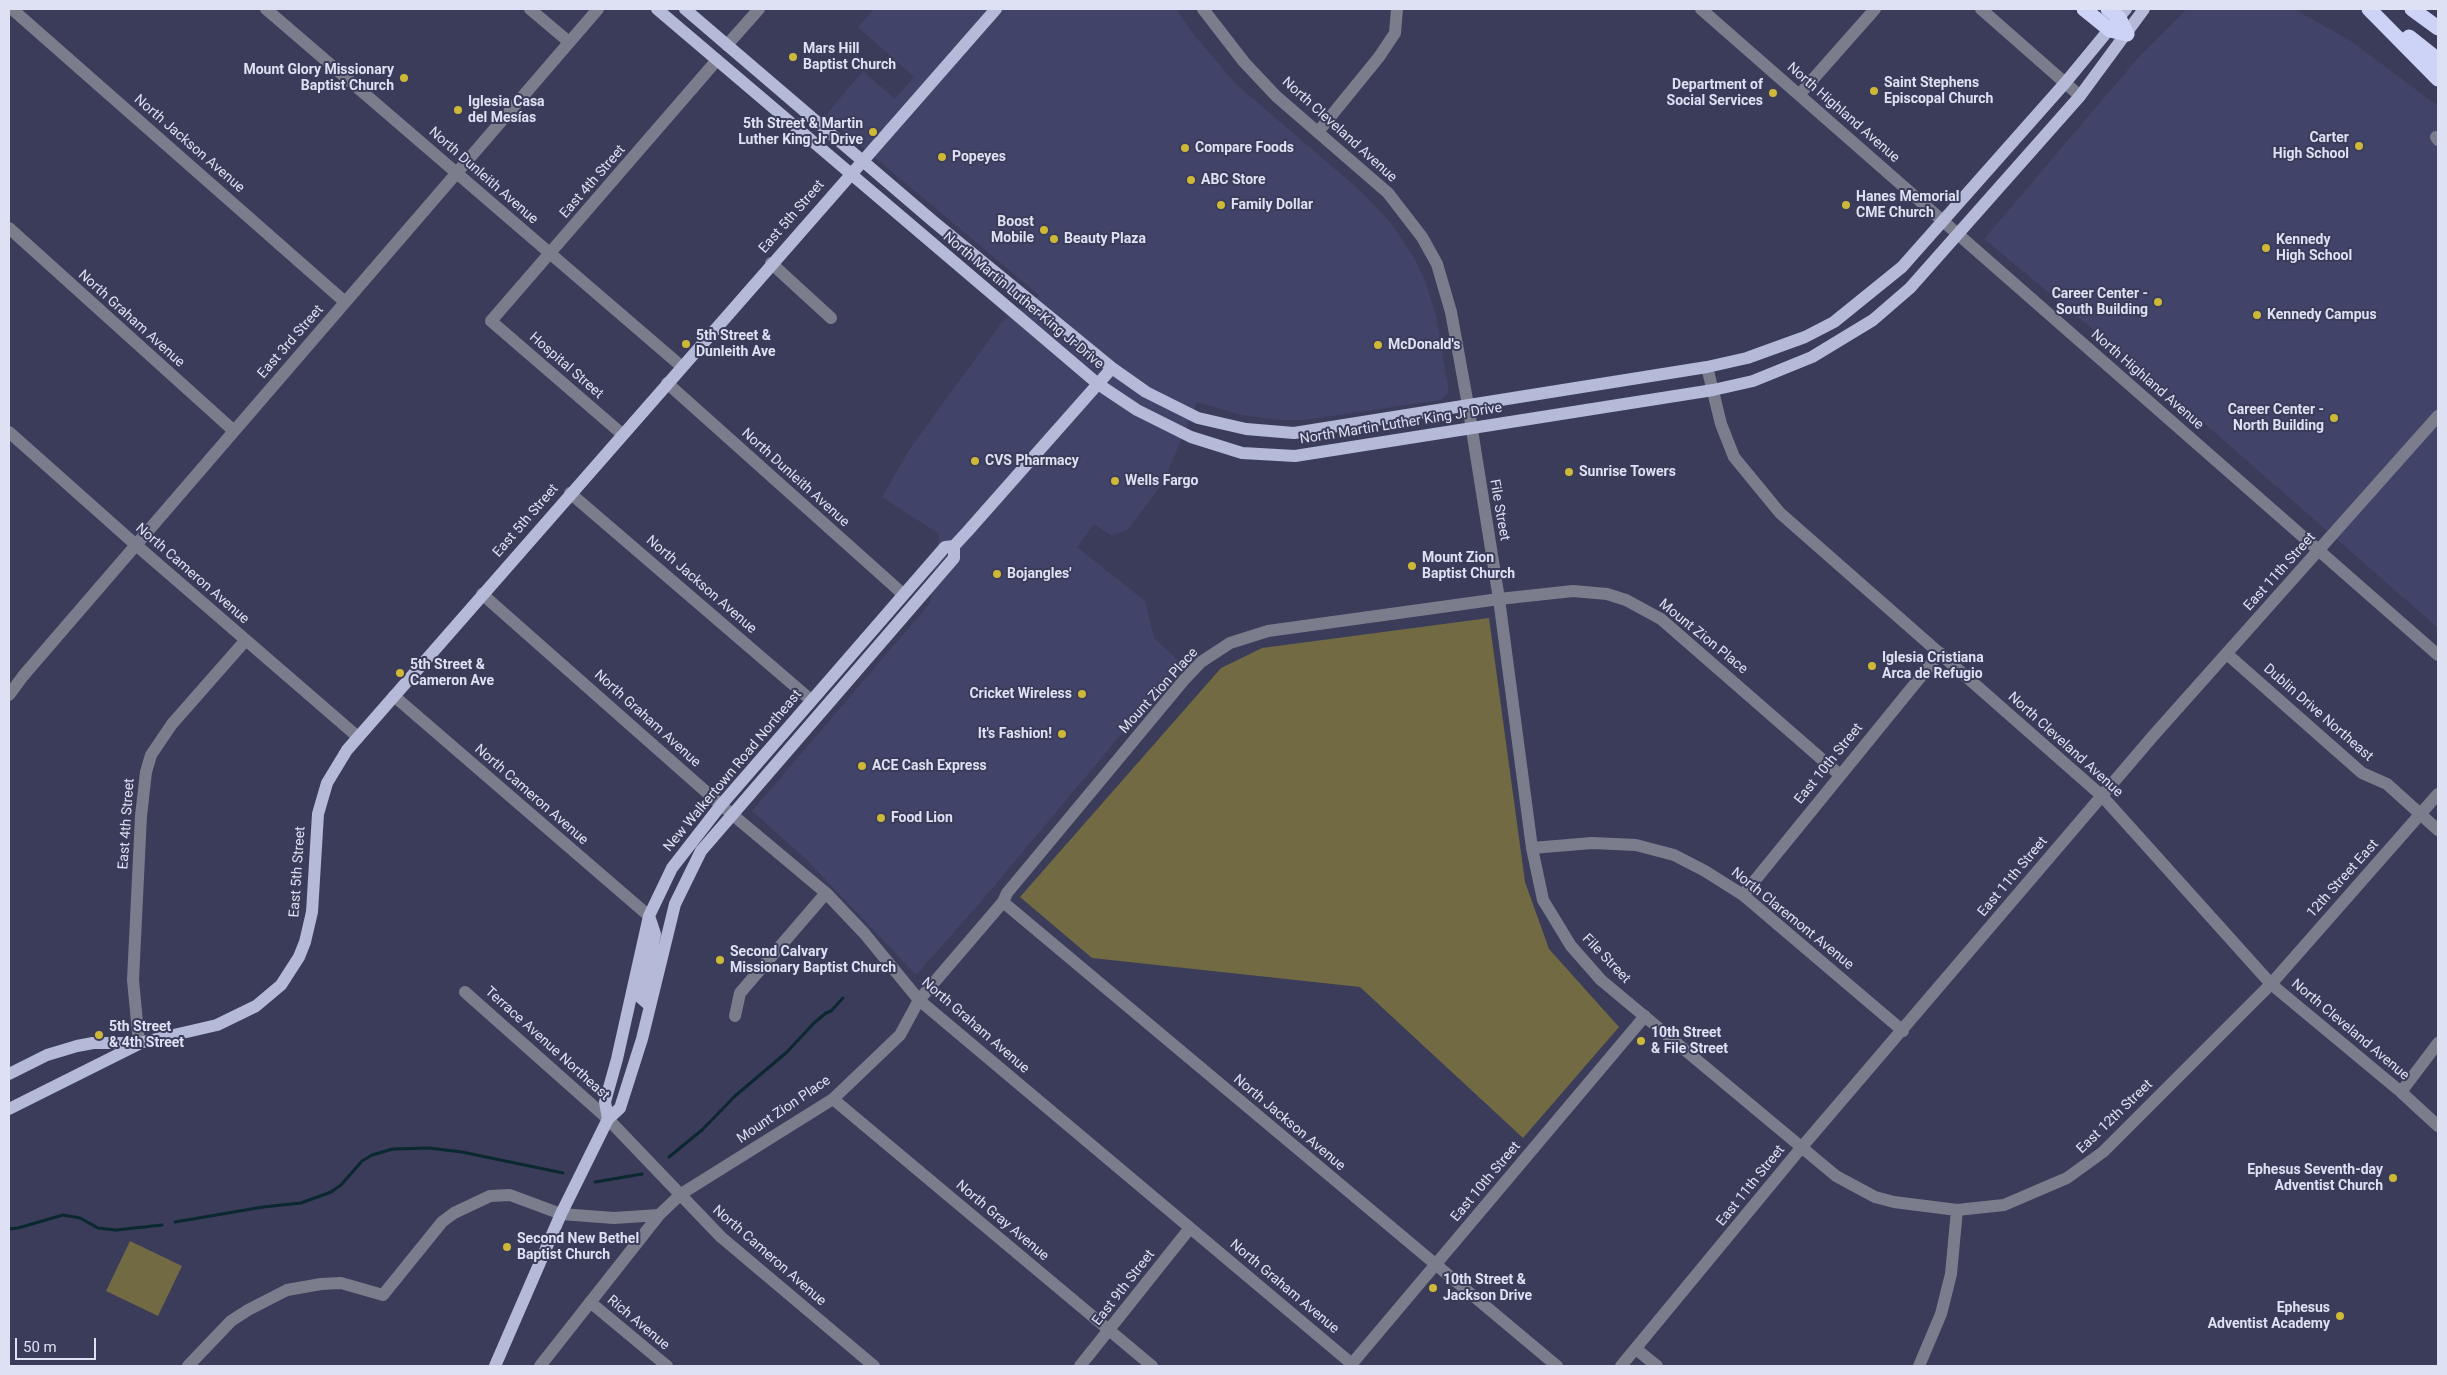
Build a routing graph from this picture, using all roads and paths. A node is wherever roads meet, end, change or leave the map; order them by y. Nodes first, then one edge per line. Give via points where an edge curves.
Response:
1 (12, 9) edge
2 (266, 9) edge
3 (530, 9) edge
4 (598, 9) edge
5 (657, 9) edge
6 (685, 9) edge
7 (759, 9) edge
8 (996, 9) edge
9 (1203, 9) edge
10 (1397, 9) edge
11 (1701, 9) edge
12 (1875, 9) edge
13 (1981, 9) edge
14 (2084, 9) edge
15 (2144, 9) edge
16 (2370, 9) edge
17 (2412, 9) edge
18 (2118, 12) edge
19 (2438, 28) edge
20 (2110, 30) junction
21 (2127, 34) junction
22 (569, 42) junction
23 (727, 45) junction
24 (717, 60) junction
25 (2438, 60) edge
26 (2438, 80) edge
27 (2066, 83) junction
28 (1799, 95) junction
29 (2080, 96) junction
30 (1318, 132) junction
31 (864, 162) junction
32 (456, 173) junction
33 (850, 174) junction
34 (1944, 221) junction
35 (9, 228) edge
36 (1959, 234) junction
37 (551, 254) junction
38 (772, 263) junction
39 (345, 302) junction
40 (831, 318) dead end
41 (491, 322) joint
42 (681, 366) junction
43 (1707, 367) junction
44 (1112, 368) junction
45 (667, 383) junction
46 (1098, 384) junction
47 (1713, 390) junction
48 (1468, 405) junction
49 (2438, 416) edge
50 (1471, 429) junction
51 (234, 431) junction
52 (9, 432) edge
53 (622, 434) junction
54 (570, 493) junction
55 (136, 545) junction
56 (954, 546) junction
57 (2319, 552) junction
58 (482, 594) junction
59 (903, 594) junction
60 (1499, 599) junction
61 (245, 640) junction
62 (1940, 653) junction
63 (2227, 654) junction
64 (2438, 655) edge
65 (9, 694) edge
66 (394, 696) junction
67 (811, 700) junction
68 (358, 737) junction
69 (1840, 775) junction
70 (2438, 794) edge
71 (2102, 796) junction
72 (721, 805) junction
73 (732, 814) junction
74 (2420, 815) junction
75 (2438, 830) edge
76 (1532, 848) junction
77 (826, 893) junction
78 (1743, 896) junction
79 (1003, 902) junction
80 (649, 916) junction
81 (2271, 984) junction
82 (465, 992) dead end
83 (919, 1000) junction
84 (650, 1006) junction
85 (735, 1016) dead end
86 (1644, 1016) junction
87 (1903, 1031) junction
88 (2438, 1043) edge
89 (139, 1044) junction
90 (9, 1074) edge
91 (2401, 1092) junction
92 (833, 1099) junction
93 (9, 1109) edge
94 (608, 1119) junction
95 (2438, 1126) edge
96 (1800, 1148) junction
97 (680, 1194) junction
98 (1957, 1210) junction
99 (561, 1214) junction
100 (659, 1215) junction
101 (1190, 1228) junction
102 (1436, 1265) junction
103 (590, 1302) junction
104 (1110, 1331) junction
105 (1636, 1349) junction
106 (1351, 1365) edge
107 (188, 1366) edge
108 (495, 1366) edge
109 (540, 1366) edge
110 (667, 1366) edge
111 (874, 1366) edge
112 (1080, 1366) edge
113 (1152, 1366) edge
114 (1557, 1366) edge
115 (1621, 1366) edge
116 (1657, 1366) edge
117 (1919, 1366) edge

1 - 39 street, North Jackson Avenue
2 - 32 street, North Dunleith Avenue
3 - 22 street
4 - 22 street, East 3rd Street
5 - 24 main road, North Martin Luther King Jr Drive
6 - 23 main road, North Martin Luther King Jr Drive
7 - 23 street
8 - 31 main road, East 5th Street
9 - 30 street, North Cleveland Avenue via 1260,80
10 - 30 street via 1395,33
11 - 28 street, North Highland Avenue
12 - 28 street
13 - 27 street
14 - 20 highway
15 - 21 main road, North Martin Luther King Jr Drive
16 - 25 highway
16 - 26 highway
17 - 19 highway
18 - 20 main road, North Martin Luther King Jr Drive
18 - 21 highway
20 - 21 highway
20 - 27 main road, North Martin Luther King Jr Drive
21 - 29 main road, North Martin Luther King Jr Drive
22 - 32 street, East 3rd Street
23 - 31 main road, North Martin Luther King Jr Drive
24 - 33 main road, North Martin Luther King Jr Drive
24 - 37 street, East 4th Street
27 - 29 street
27 - 34 main road, North Martin Luther King Jr Drive
28 - 34 street, North Highland Avenue
29 - 36 main road, North Martin Luther King Jr Drive
30 - 48 street, North Cleveland Avenue via 1388,193 1422,237 1437,264
31 - 33 main road, East 5th Street
31 - 44 main road, North Martin Luther King Jr Drive
32 - 37 street, North Dunleith Avenue
32 - 39 street, East 3rd Street
33 - 38 main road, East 5th Street
33 - 46 main road, North Martin Luther King Jr Drive
34 - 36 street, North Highland Avenue
34 - 43 main road, North Martin Luther King Jr Drive via 1902,267 1834,322 1805,337 1747,358
35 - 51 street, North Graham Avenue
36 - 47 main road, North Martin Luther King Jr Drive via 1910,288 1873,320 1844,339 1812,357 1753,381
36 - 57 street, North Highland Avenue
37 - 41 street, East 4th Street
37 - 42 street, North Dunleith Avenue
38 - 40 street
38 - 42 main road, East 5th Street
39 - 51 street, East 3rd Street
41 - 53 street, Hospital Street
42 - 45 main road, East 5th Street
43 - 47 street, North Cleveland Avenue
43 - 48 main road, North Martin Luther King Jr Drive
44 - 46 main road, New Walkertown Road Northeast
44 - 48 main road, North Martin Luther King Jr Drive via 1146,392 1198,418 1246,430 1294,433
45 - 53 main road, East 5th Street
45 - 59 street, North Dunleith Avenue
46 - 50 main road, North Martin Luther King Jr Drive via 1137,410 1191,437 1242,453 1295,456
46 - 56 main road, New Walkertown Road Northeast
47 - 50 main road, North Martin Luther King Jr Drive
47 - 62 street, North Cleveland Avenue via 1721,424 1734,457 1780,513
48 - 50 street, North Cleveland Avenue
49 - 57 street, East 11th Street
50 - 60 street, File Street
51 - 55 street, East 3rd Street
52 - 55 street, North Cameron Avenue
53 - 54 main road, East 5th Street
54 - 58 main road, East 5th Street
54 - 67 street, North Jackson Avenue
55 - 61 street, North Cameron Avenue
55 - 65 street, East 3rd Street
56 - 59 main road, New Walkertown Road Northeast via 945,547
56 - 73 main road, New Walkertown Road Northeast via 954,558
57 - 63 street, East 11th Street
57 - 64 street, North Highland Avenue
58 - 66 main road, East 5th Street
58 - 72 street, North Graham Avenue
59 - 67 main road, New Walkertown Road Northeast
60 - 69 street, Mount Zion Place via 1592,591 1644,608 1706,657
60 - 76 street, File Street
60 - 79 street, Mount Zion Place via 1268,631 1213,653 1172,695 1007,893
61 - 68 street, North Cameron Avenue
61 - 89 street, East 4th Street via 172,724 151,755 146,772 133,980
62 - 69 street, East 10th Street
62 - 71 street, North Cleveland Avenue
63 - 71 street, East 11th Street
63 - 74 street, Dublin Drive Northeast via 2362,773 2387,784
66 - 68 main road, East 5th Street
66 - 80 street, North Cameron Avenue
67 - 72 main road, New Walkertown Road Northeast
68 - 89 main road, East 5th Street via 333,771 322,797 309,926 291,971 270,995 237,1016 196,1031
69 - 78 street, East 10th Street
70 - 74 street, 12th Street East
71 - 81 street, North Cleveland Avenue
71 - 87 street, East 11th Street
72 - 73 street, North Graham Avenue
72 - 80 main road, New Walkertown Road Northeast via 672,868
73 - 77 street, North Graham Avenue
73 - 84 main road, New Walkertown Road Northeast via 701,851 675,904
74 - 75 street, Dublin Drive Northeast
74 - 81 street, 12th Street East
76 - 78 street, North Claremont Avenue via 1616,843 1656,849 1705,871
76 - 86 street, File Street via 1543,900 1571,946 1601,980
77 - 83 street, North Graham Avenue
77 - 85 street via 740,993
78 - 87 street, North Claremont Avenue
79 - 83 street, Mount Zion Place
79 - 102 street, North Jackson Avenue
80 - 84 main road via 655,934 641,998
80 - 94 main road, New Walkertown Road Northeast via 605,1102
81 - 91 street, North Cleveland Avenue
81 - 98 street, East 12th Street via 2084,1168 2049,1187 2004,1205
82 - 94 street, Terrace Avenue Northeast
83 - 92 street, Mount Zion Place via 900,1035
83 - 101 street, North Graham Avenue
84 - 94 main road, New Walkertown Road Northeast via 620,1108
86 - 96 street, File Street
86 - 102 street, East 10th Street
87 - 96 street, East 11th Street
88 - 91 street
89 - 90 main road, East 5th Street via 77,1046 47,1055
89 - 93 main road, East 5th Street
91 - 95 street, North Cleveland Avenue
92 - 97 street, Mount Zion Place
92 - 104 street, North Gray Avenue
94 - 97 street, North Cameron Avenue
94 - 99 main road, New Walkertown Road Northeast
96 - 98 street, File Street via 1836,1176 1875,1197
96 - 105 street, East 11th Street
97 - 100 street, Mount Zion Place
97 - 111 street, North Cameron Avenue via 721,1237
98 - 117 street via 1951,1274 1940,1314
99 - 100 street via 614,1218
99 - 107 street via 510,1195 476,1201 442,1222 383,1295 341,1284 287,1290 231,1321
99 - 108 main road, New Walkertown Road Northeast
100 - 103 street, Mount Zion Place
101 - 104 street, East 9th Street
101 - 106 street, North Graham Avenue
102 - 106 street, East 10th Street
102 - 114 street, North Jackson Avenue
103 - 109 street, Mount Zion Place
103 - 110 street, Rich Avenue
104 - 112 street, East 9th Street
104 - 113 street, North Gray Avenue
105 - 115 street, East 11th Street
105 - 116 street

